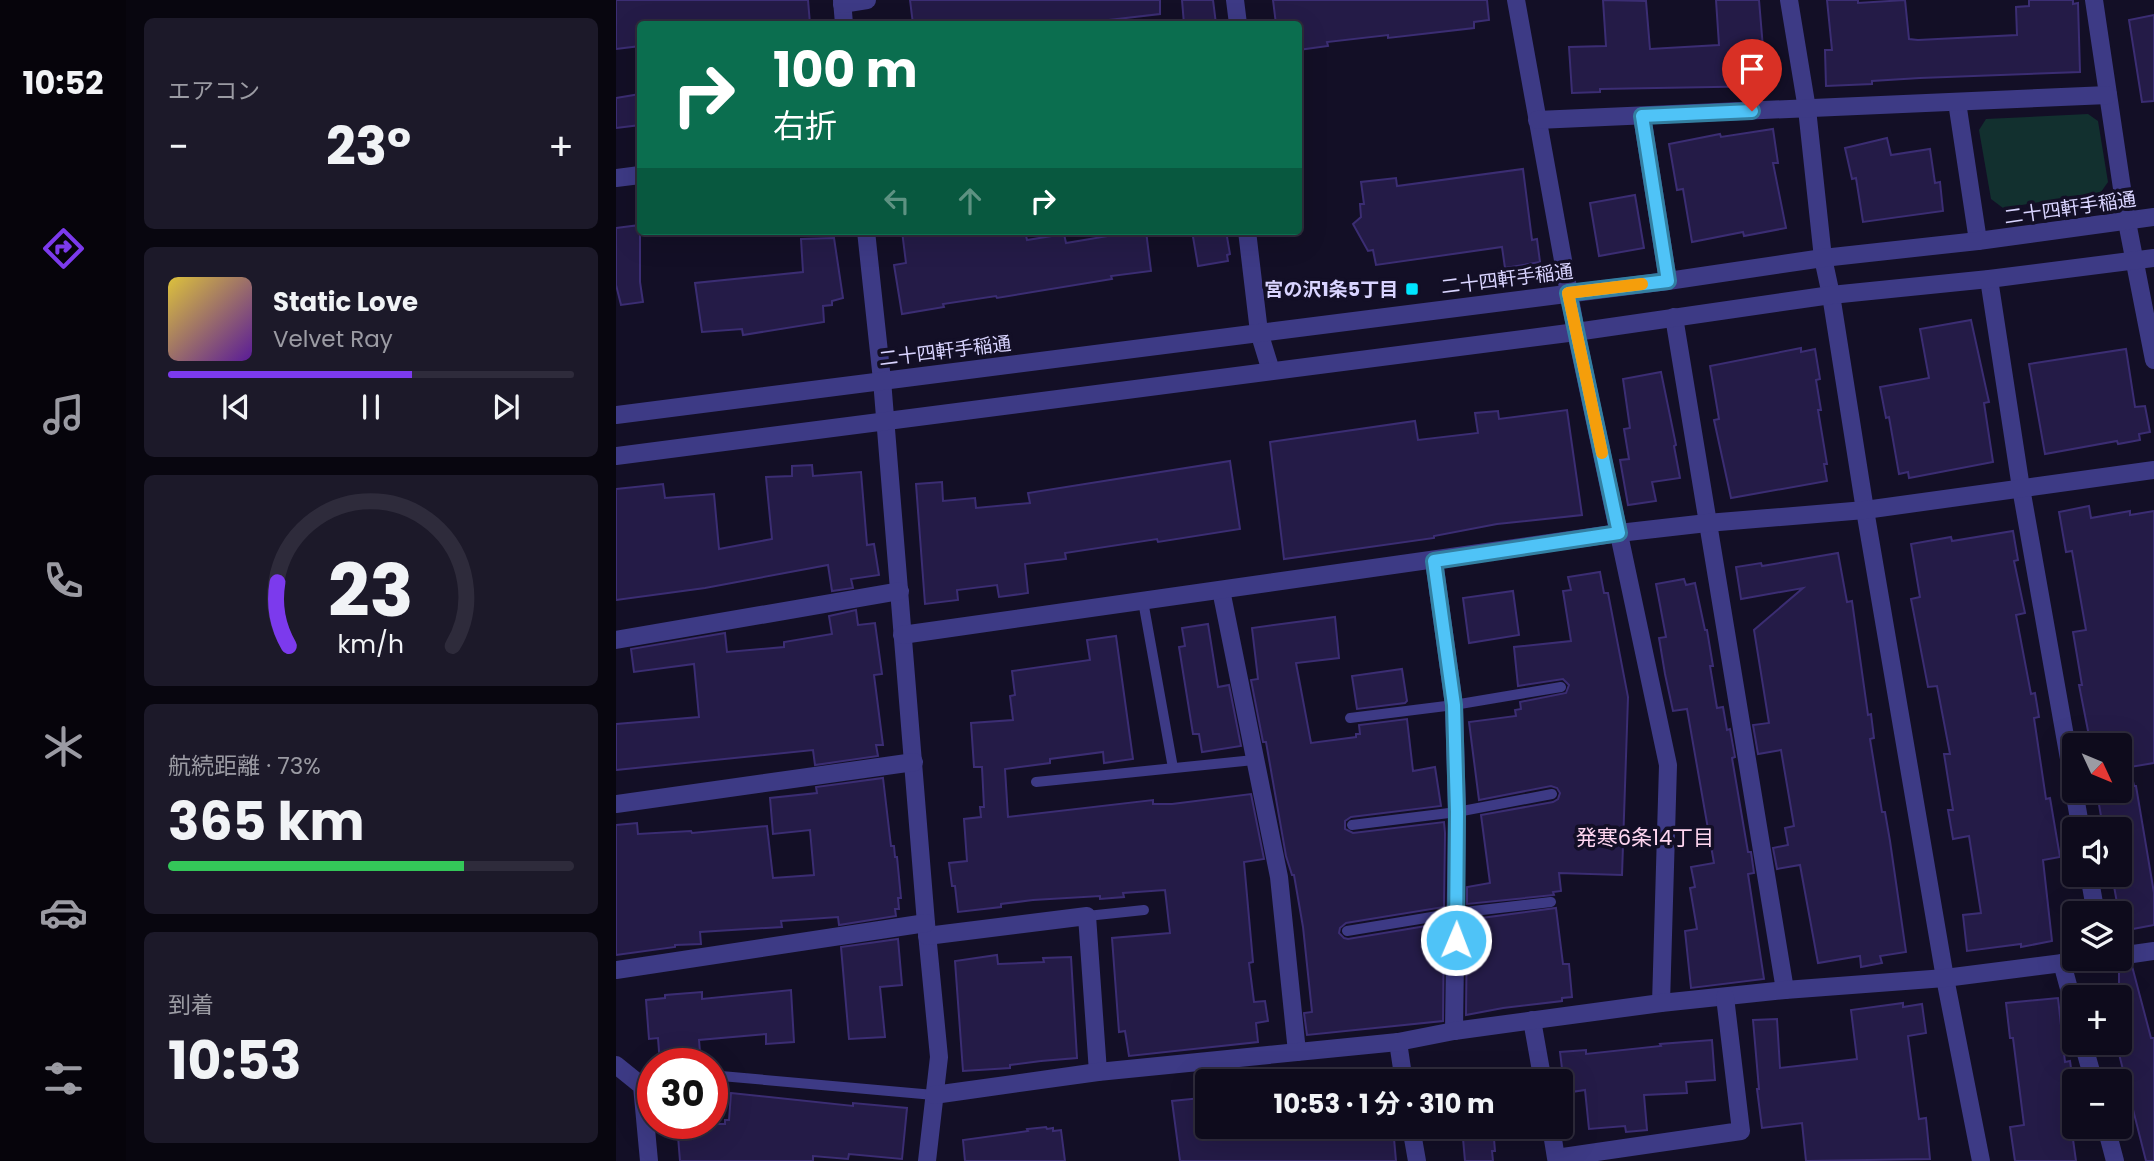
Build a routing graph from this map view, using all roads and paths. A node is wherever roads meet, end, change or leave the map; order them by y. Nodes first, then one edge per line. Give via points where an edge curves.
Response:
1 (867, 0) edge
2 (1236, 0) edge
3 (1516, 0) edge
4 (1789, 0) edge
5 (2094, 0) edge
6 (842, 2) edge
7 (844, 21) edge
8 (1238, 21) edge
9 (2108, 95) junction
10 (1956, 102) junction
11 (1807, 109) junction
12 (1642, 116) junction
13 (1537, 120) junction
14 (637, 175) edge
15 (616, 178) edge
16 (2154, 217) edge
17 (2127, 222) junction
18 (866, 235) edge
19 (1247, 235) edge
20 (1978, 242) junction
21 (1823, 258) junction
22 (2154, 258) edge
23 (2134, 260) junction
24 (1989, 279) junction
25 (1668, 281) junction
26 (1568, 293) junction
27 (1831, 295) junction
28 (1674, 317) junction
29 (1259, 332) junction
30 (1576, 332) junction
31 (2154, 360) edge
32 (1271, 371) junction
33 (882, 380) junction
34 (616, 415) edge
35 (885, 421) junction
36 (616, 456) edge
37 (2154, 470) edge
38 (2021, 488) junction
39 (1865, 510) junction
40 (1707, 523) junction
41 (1619, 533) junction
42 (1434, 561) junction
43 (1221, 590) junction
44 (900, 591) junction
45 (1143, 601) junction
46 (902, 635) junction
47 (616, 640) edge
48 (1561, 687) dead end
49 (1454, 705) junction
50 (1350, 718) dead end
51 (2064, 733) edge
52 (1254, 760) junction
53 (914, 761) junction
54 (1173, 768) junction
55 (1036, 782) dead end
56 (1552, 794) dead end
57 (616, 804) edge
58 (1457, 812) junction
59 (1352, 825) dead end
60 (1551, 902) dead end
61 (1144, 910) dead end
62 (1457, 913) junction
63 (1087, 916) junction
64 (926, 930) junction
65 (1347, 931) dead end
66 (2154, 951) edge
67 (2132, 954) edge
68 (2062, 963) edge
69 (616, 970) edge
70 (1945, 978) junction
71 (1785, 990) junction
72 (1725, 997) junction
73 (1661, 1003) junction
74 (1532, 1020) junction
75 (1454, 1031) junction
76 (1398, 1042) junction
77 (1297, 1052) junction
78 (616, 1065) edge
79 (1402, 1069) edge
80 (1541, 1069) edge
81 (1098, 1072) junction
82 (728, 1077) edge
83 (934, 1095) junction
84 (1413, 1139) edge
85 (1553, 1139) edge
86 (2109, 1139) edge
87 (649, 1161) edge
88 (927, 1161) edge
89 (1417, 1161) edge
90 (1980, 1161) edge
91 (2115, 1161) edge

1 - 6 street
2 - 8 street
3 - 13 street
4 - 11 street
5 - 9 street
6 - 7 street
9 - 10 street
9 - 17 street
10 - 11 street
10 - 20 street
11 - 12 street
11 - 21 street
12 - 13 street
12 - 25 street
13 - 26 street
14 - 15 street
16 - 17 street, 二十四軒手稲通
17 - 20 street, 二十四軒手稲通
17 - 23 street
18 - 33 street
19 - 29 street
20 - 21 street, 二十四軒手稲通
21 - 25 street, 二十四軒手稲通
21 - 27 street
22 - 23 street
23 - 24 street
23 - 31 street
24 - 27 street
24 - 38 street
25 - 26 street, 二十四軒手稲通
26 - 29 street, 二十四軒手稲通
26 - 30 street
27 - 28 street
27 - 39 street
28 - 30 street
28 - 40 street
29 - 32 street
29 - 33 street, 二十四軒手稲通
30 - 32 street
30 - 41 street
32 - 35 street
33 - 34 street, 二十四軒手稲通
33 - 35 street
35 - 36 street
35 - 44 street
37 - 38 street
38 - 39 street
38 - 51 street
39 - 40 street
39 - 70 street
40 - 41 street
40 - 71 street
41 - 42 street
41 - 73 street via 1668,765
42 - 43 street
42 - 49 street
43 - 45 street
43 - 52 street
44 - 46 street
44 - 47 street
45 - 46 street
45 - 54 lane
46 - 53 street
48 - 49 lane
49 - 50 lane
49 - 58 street
52 - 54 lane
52 - 77 street via 1279,877
53 - 57 street
53 - 64 street
54 - 55 lane
56 - 58 lane
58 - 59 lane
58 - 62 street
60 - 62 lane
61 - 63 lane
62 - 65 lane
62 - 75 street
63 - 64 street
63 - 81 street
64 - 69 street
64 - 83 street via 939,1057
66 - 67 street
68 - 70 street
70 - 71 street
70 - 90 street
71 - 72 street
72 - 73 street
72 - 85 street via 1741,1131 1556,1157
73 - 74 street
74 - 75 street
74 - 80 street
75 - 76 street
76 - 77 street
76 - 79 street
77 - 81 street
78 - 87 street via 642,1087
81 - 83 street
82 - 83 lane
83 - 88 street
84 - 89 street
86 - 91 street

